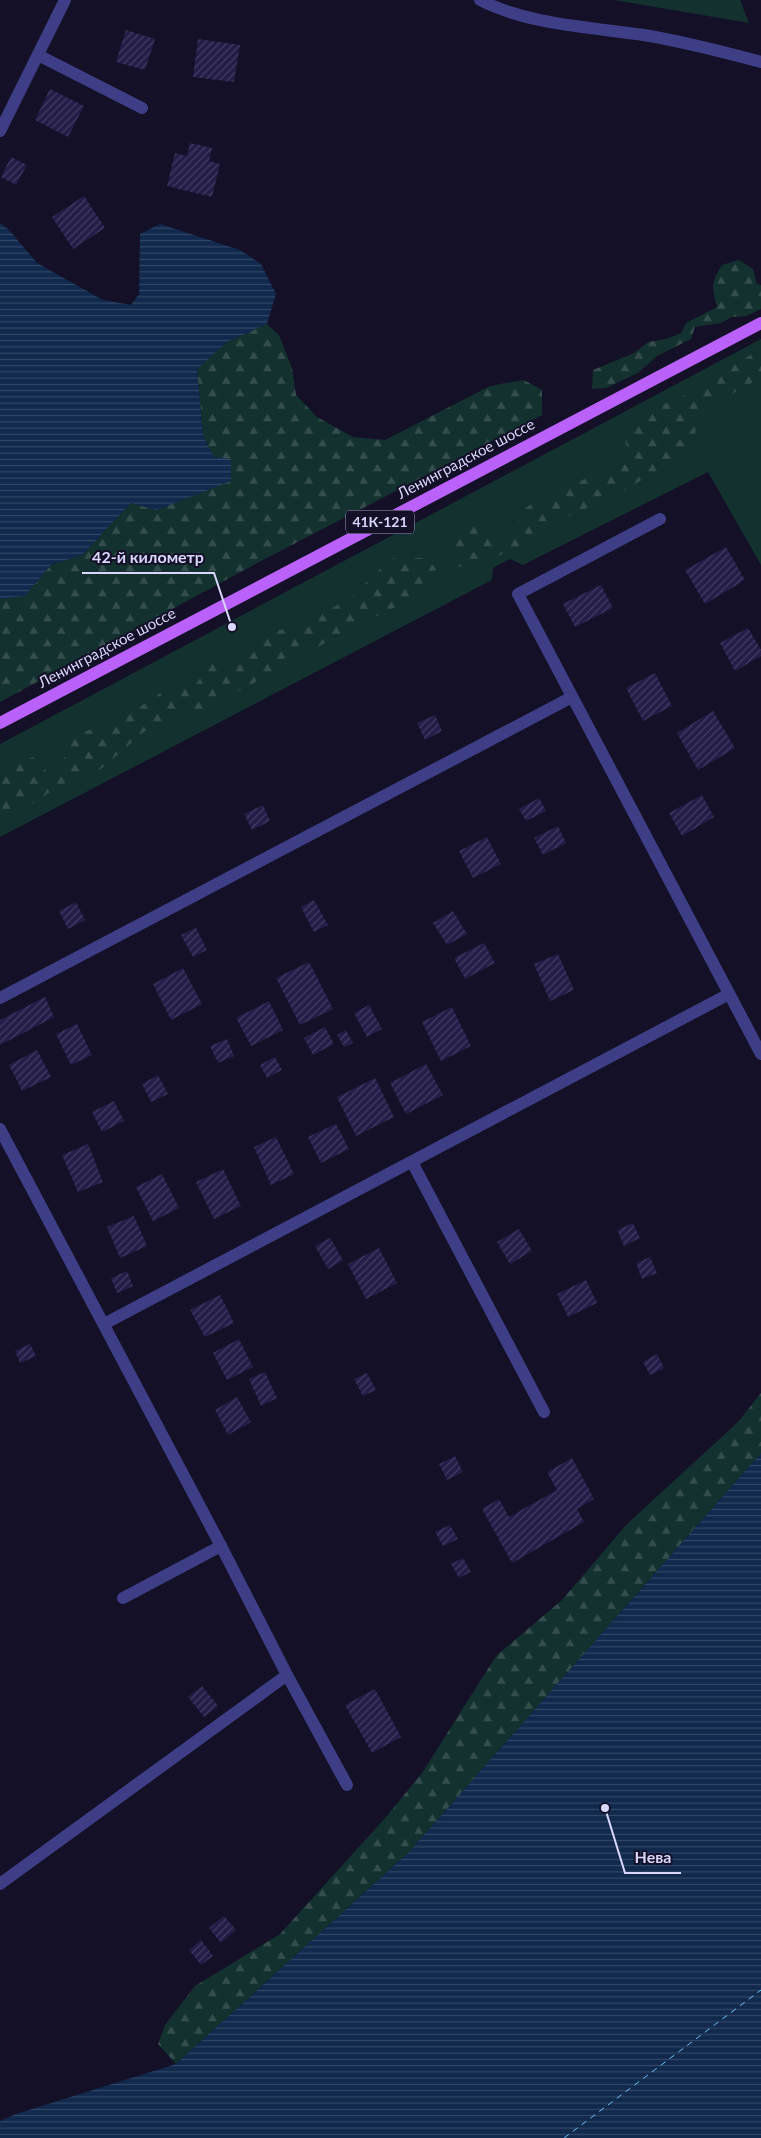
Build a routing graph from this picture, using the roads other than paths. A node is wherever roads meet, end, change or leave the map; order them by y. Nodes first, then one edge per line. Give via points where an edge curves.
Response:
1 (64, 0) edge
2 (480, 0) edge
3 (38, 56) junction
4 (761, 62) edge
5 (142, 108) dead end
6 (0, 132) edge
7 (761, 323) edge
8 (660, 519) dead end
9 (572, 697) junction
10 (0, 723) edge
11 (730, 994) junction
12 (0, 998) edge
13 (761, 1054) edge
14 (0, 1129) edge
15 (412, 1162) junction
16 (104, 1324) junction
17 (544, 1412) dead end
18 (221, 1546) junction
19 (123, 1598) dead end
20 (287, 1675) junction
21 (347, 1785) dead end
22 (0, 1884) edge

1 - 3 street
2 - 4 street via 539,20 670,40
3 - 5 street
3 - 6 street
7 - 10 main road, Ленинградское шоссе / 41К-121
8 - 9 street via 518,594
9 - 11 street
9 - 12 street
11 - 13 street
11 - 15 street
14 - 16 street
15 - 16 street
15 - 17 street
16 - 18 street
18 - 19 street
18 - 20 street
20 - 21 street
20 - 22 street

